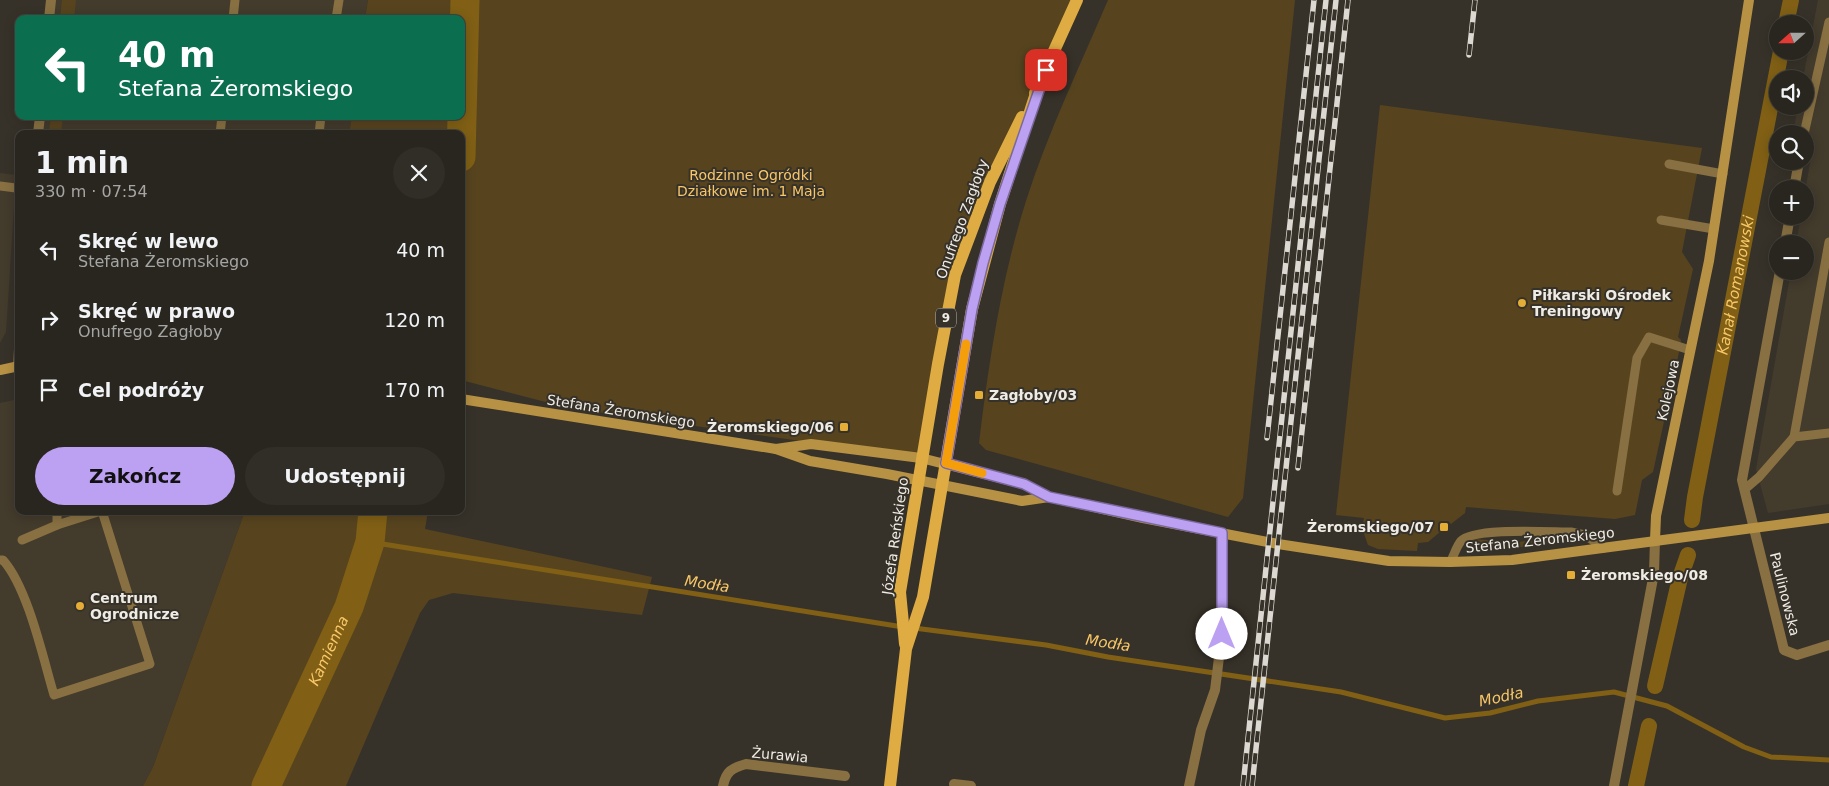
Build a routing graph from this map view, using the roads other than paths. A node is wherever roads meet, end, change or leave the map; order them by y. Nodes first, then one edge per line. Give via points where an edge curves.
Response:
1 (51, 0) edge
2 (235, 0) edge
3 (338, 0) edge
4 (1077, 0) edge
5 (1749, 0) edge
6 (49, 15) edge
7 (233, 15) edge
8 (336, 15) edge
9 (1829, 22) edge
10 (1038, 87) junction
11 (1806, 125) edge
12 (1669, 164) dead end
13 (1723, 174) junction
14 (0, 186) edge
15 (15, 188) edge
16 (1661, 220) dead end
17 (1714, 229) junction
18 (1829, 242) edge
19 (1778, 280) edge
20 (1690, 350) junction
21 (15, 367) edge
22 (0, 370) edge
23 (465, 400) edge
24 (1829, 433) edge
25 (1794, 437) junction
26 (776, 449) junction
27 (921, 458) junction
28 (946, 463) junction
29 (917, 480) junction
30 (942, 485) junction
31 (1745, 489) junction
32 (1617, 491) dead end
33 (1049, 497) junction
34 (57, 515) edge
35 (89, 515) edge
36 (103, 515) edge
37 (1829, 518) edge
38 (57, 525) junction
39 (1754, 528) junction
40 (1222, 533) junction
41 (22, 540) dead end
42 (1655, 540) junction
43 (1604, 548) junction
44 (0, 560) edge
45 (1450, 562) junction
46 (1829, 646) edge
47 (906, 649) junction
48 (845, 776) dead end
49 (954, 784) dead end
50 (723, 786) edge
51 (890, 786) edge
52 (971, 786) edge
53 (1189, 786) edge
54 (1614, 786) edge

1 - 6 street
2 - 7 lane
3 - 8 lane
4 - 10 main road, Onufrego Zagłoby / 9
5 - 13 street, Kolejowa
9 - 11 lane
10 - 27 main road, Onufrego Zagłoby / 9 via 990,182 955,275
10 - 28 main road, Onufrego Zagłoby / 9 via 983,263
12 - 13 lane
13 - 17 street, Kolejowa
14 - 15 lane
16 - 17 lane
17 - 20 street, Kolejowa
18 - 25 lane
19 - 31 street via 1742,480
20 - 32 lane via 1648,337 1636,358
20 - 42 street, Kolejowa via 1656,516
21 - 22 street
23 - 26 street, Stefana Żeromskiego
24 - 25 lane
25 - 31 lane
26 - 27 street, Stefana Żeromskiego via 811,444
26 - 29 street, Stefana Żeromskiego via 810,461
27 - 28 street, Stefana Żeromskiego
27 - 29 main road, Józefa Reńskiego / 9
28 - 30 main road, Józefa Reńskiego / 9
28 - 33 street, Stefana Żeromskiego via 1024,484
29 - 30 street, Stefana Żeromskiego
29 - 47 main road, Józefa Reńskiego / 9 via 900,592
30 - 33 street, Stefana Żeromskiego via 1022,501
30 - 47 main road, Józefa Reńskiego / 9 via 923,597
31 - 39 street
33 - 40 street, Stefana Żeromskiego
34 - 38 lane
35 - 38 lane
36 - 44 lane via 150,664 54,695 27,609 10,568
37 - 39 street, Stefana Żeromskiego
38 - 41 lane
39 - 42 street, Stefana Żeromskiego
39 - 46 street, Paulinowska via 1784,650 1797,655
40 - 45 street, Stefana Żeromskiego via 1389,561
40 - 53 street via 1222,634 1215,690 1196,748
42 - 43 street, Stefana Żeromskiego
42 - 54 street, Kolejowa via 1654,574
43 - 45 street, Stefana Żeromskiego via 1512,560
43 - 45 lane via 1585,535 1572,532 1482,532 1461,541
47 - 51 main road, Józefa Reńskiego / 9
48 - 50 street, Żurawia via 746,764 732,769 725,776
49 - 52 street

